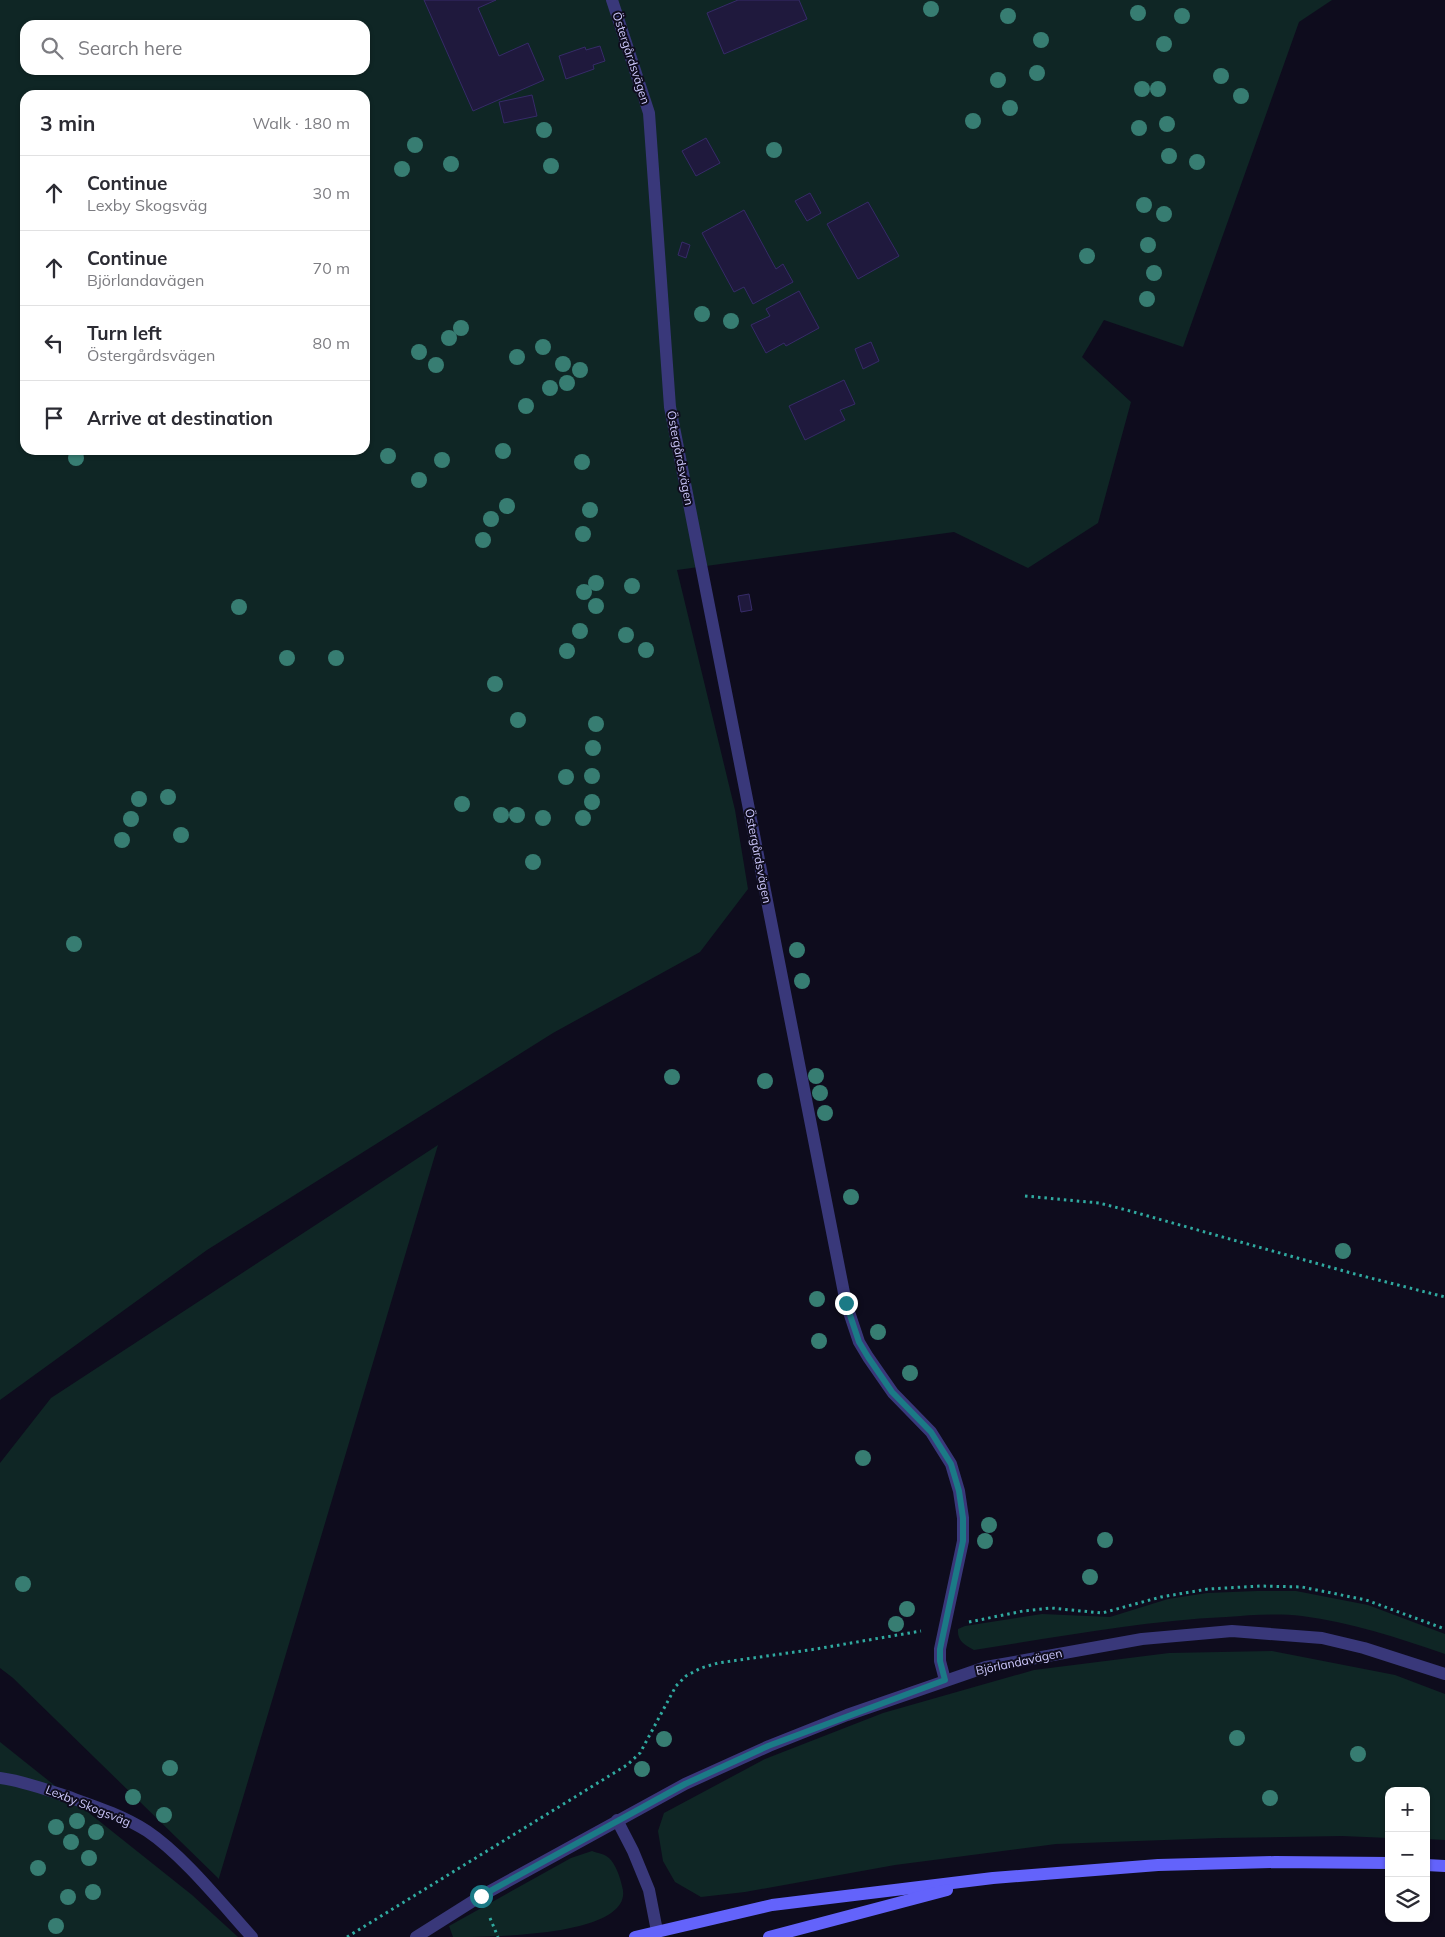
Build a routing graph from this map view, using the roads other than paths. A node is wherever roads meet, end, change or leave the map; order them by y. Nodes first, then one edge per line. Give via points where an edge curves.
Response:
1 (612, 0) edge
2 (1445, 1674) edge
3 (945, 1680) junction
4 (0, 1778) edge
5 (617, 1820) junction
6 (1385, 1863) edge
7 (1430, 1865) edge
8 (1445, 1866) edge
9 (993, 1878) junction
10 (658, 1934) edge
11 (252, 1937) edge
12 (416, 1937) edge
13 (635, 1937) edge
14 (769, 1937) edge

1 - 3 street, Östergårdsvägen via 649,113 670,406 846,1303 859,1342 868,1357 892,1392 931,1432 951,1464 959,1491 963,1541 940,1649
2 - 3 street, Björlandavägen via 1322,1638 1232,1631 1106,1645 986,1667
3 - 5 street, Björlandavägen via 768,1746
4 - 11 street, Lexby Skogsväg via 25,1782 96,1806 147,1831 194,1874
5 - 10 street via 649,1890
5 - 12 street via 481,1896
6 - 9 street via 1158,1865
7 - 8 street
9 - 10 street via 772,1905
9 - 14 street
10 - 13 street

